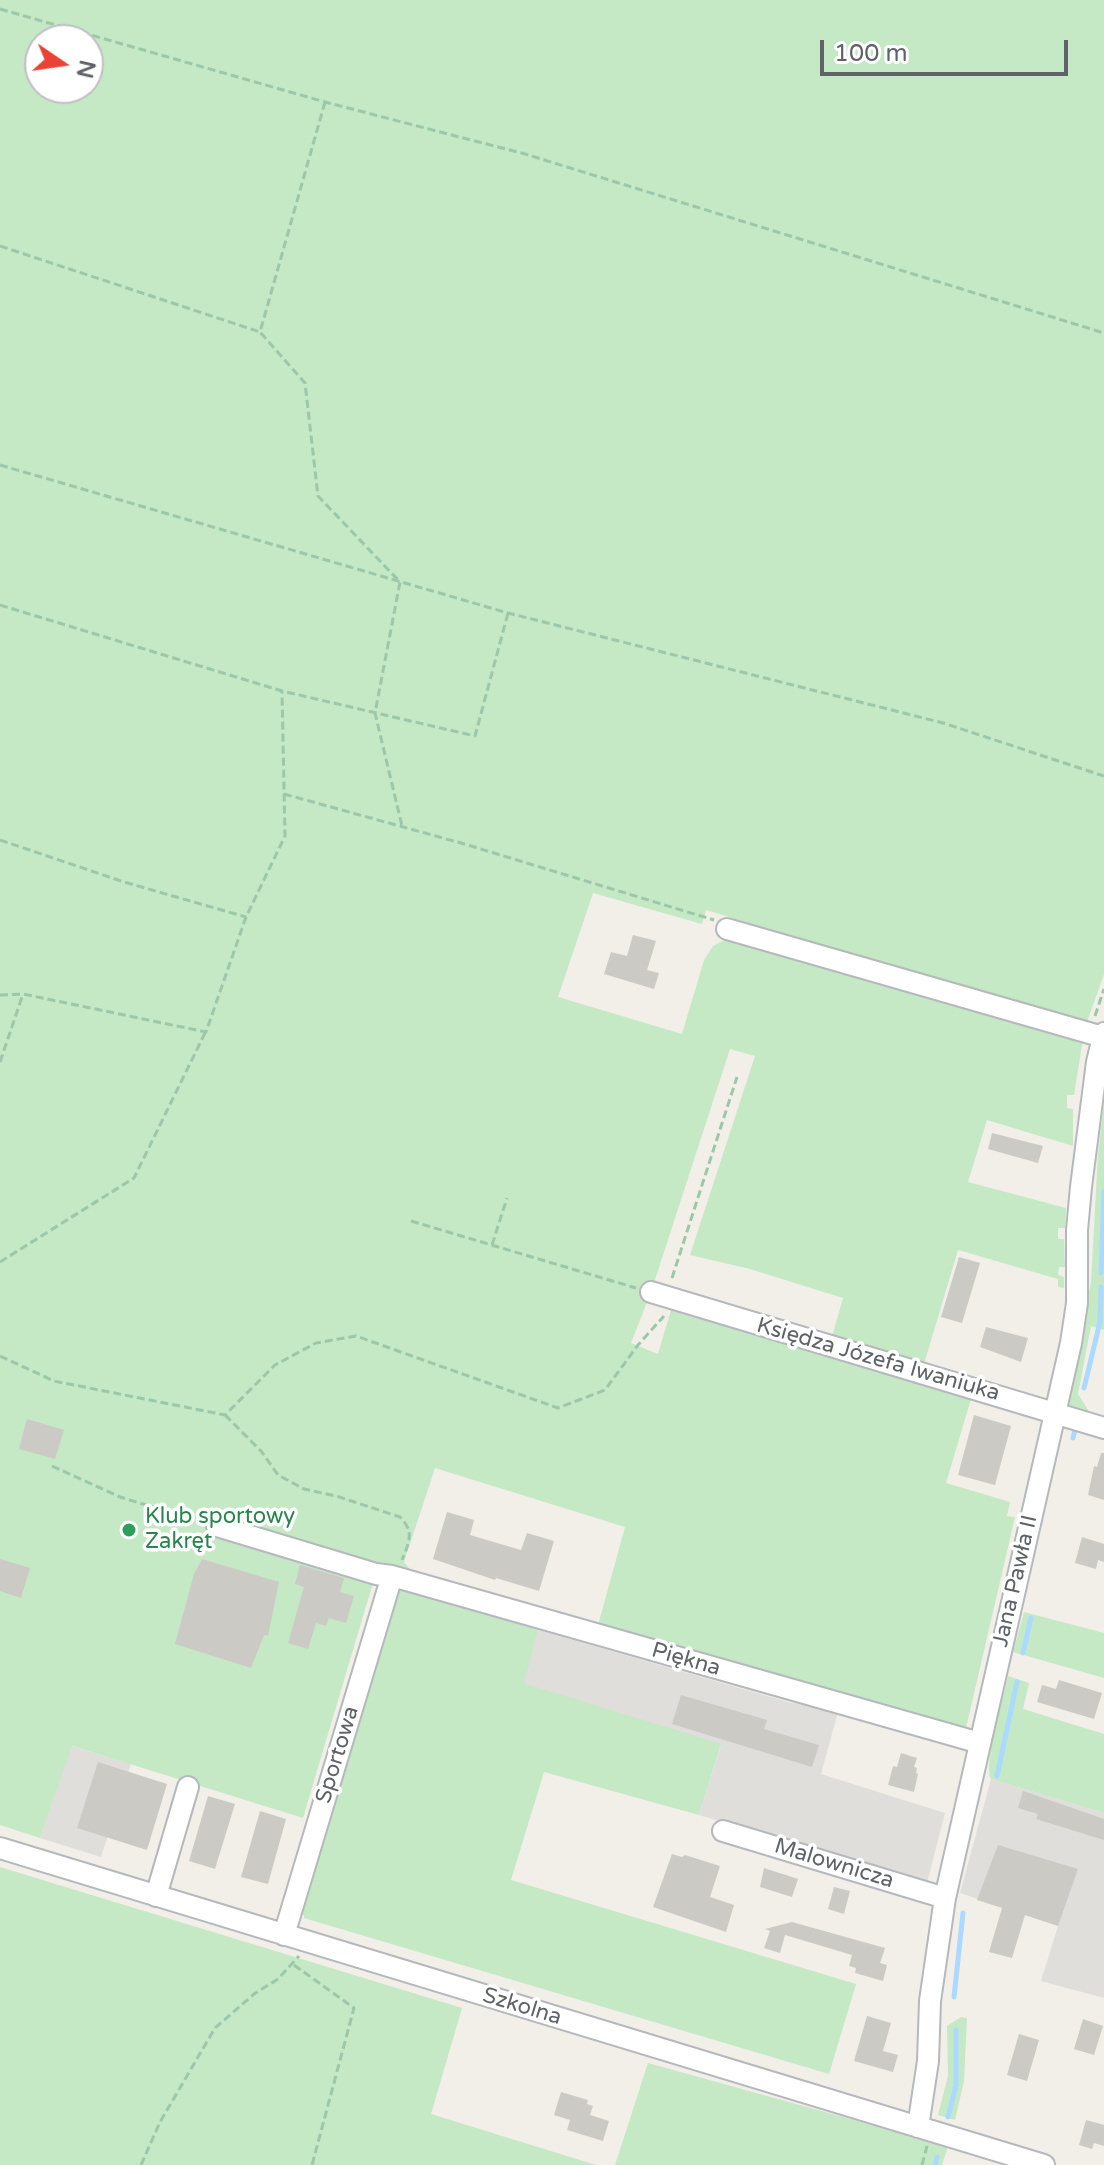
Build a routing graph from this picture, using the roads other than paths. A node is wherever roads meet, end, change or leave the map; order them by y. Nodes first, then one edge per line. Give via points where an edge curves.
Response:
1 (727, 929) road end
2 (1103, 1035) edge
3 (664, 1296) road end
4 (1055, 1412) junction
5 (1104, 1428) edge
6 (217, 1526) road end
7 (392, 1576) junction
8 (980, 1743) junction
9 (188, 1787) dead end
10 (723, 1831) dead end
11 (0, 1848) edge
12 (156, 1896) junction
13 (945, 1898) junction
14 (284, 1935) junction
15 (918, 2127) junction
16 (1044, 2165) edge

1 - 2 street
2 - 4 street, Jana Pawła II via 1081,1187 1077,1303
3 - 4 street, Księdza Józefa Iwaniuka
4 - 5 street, Księdza Józefa Iwaniuka
4 - 8 street, Jana Pawła II
6 - 7 street, Piękna
7 - 8 street, Piękna
7 - 14 street, Sportowa
8 - 13 street, Jana Pawła II
9 - 12 street
10 - 13 street, Malownicza
11 - 12 street, Szkolna
12 - 14 street, Szkolna
13 - 15 street, Jana Pawła II
14 - 15 street, Szkolna
15 - 16 street, Szkolna

